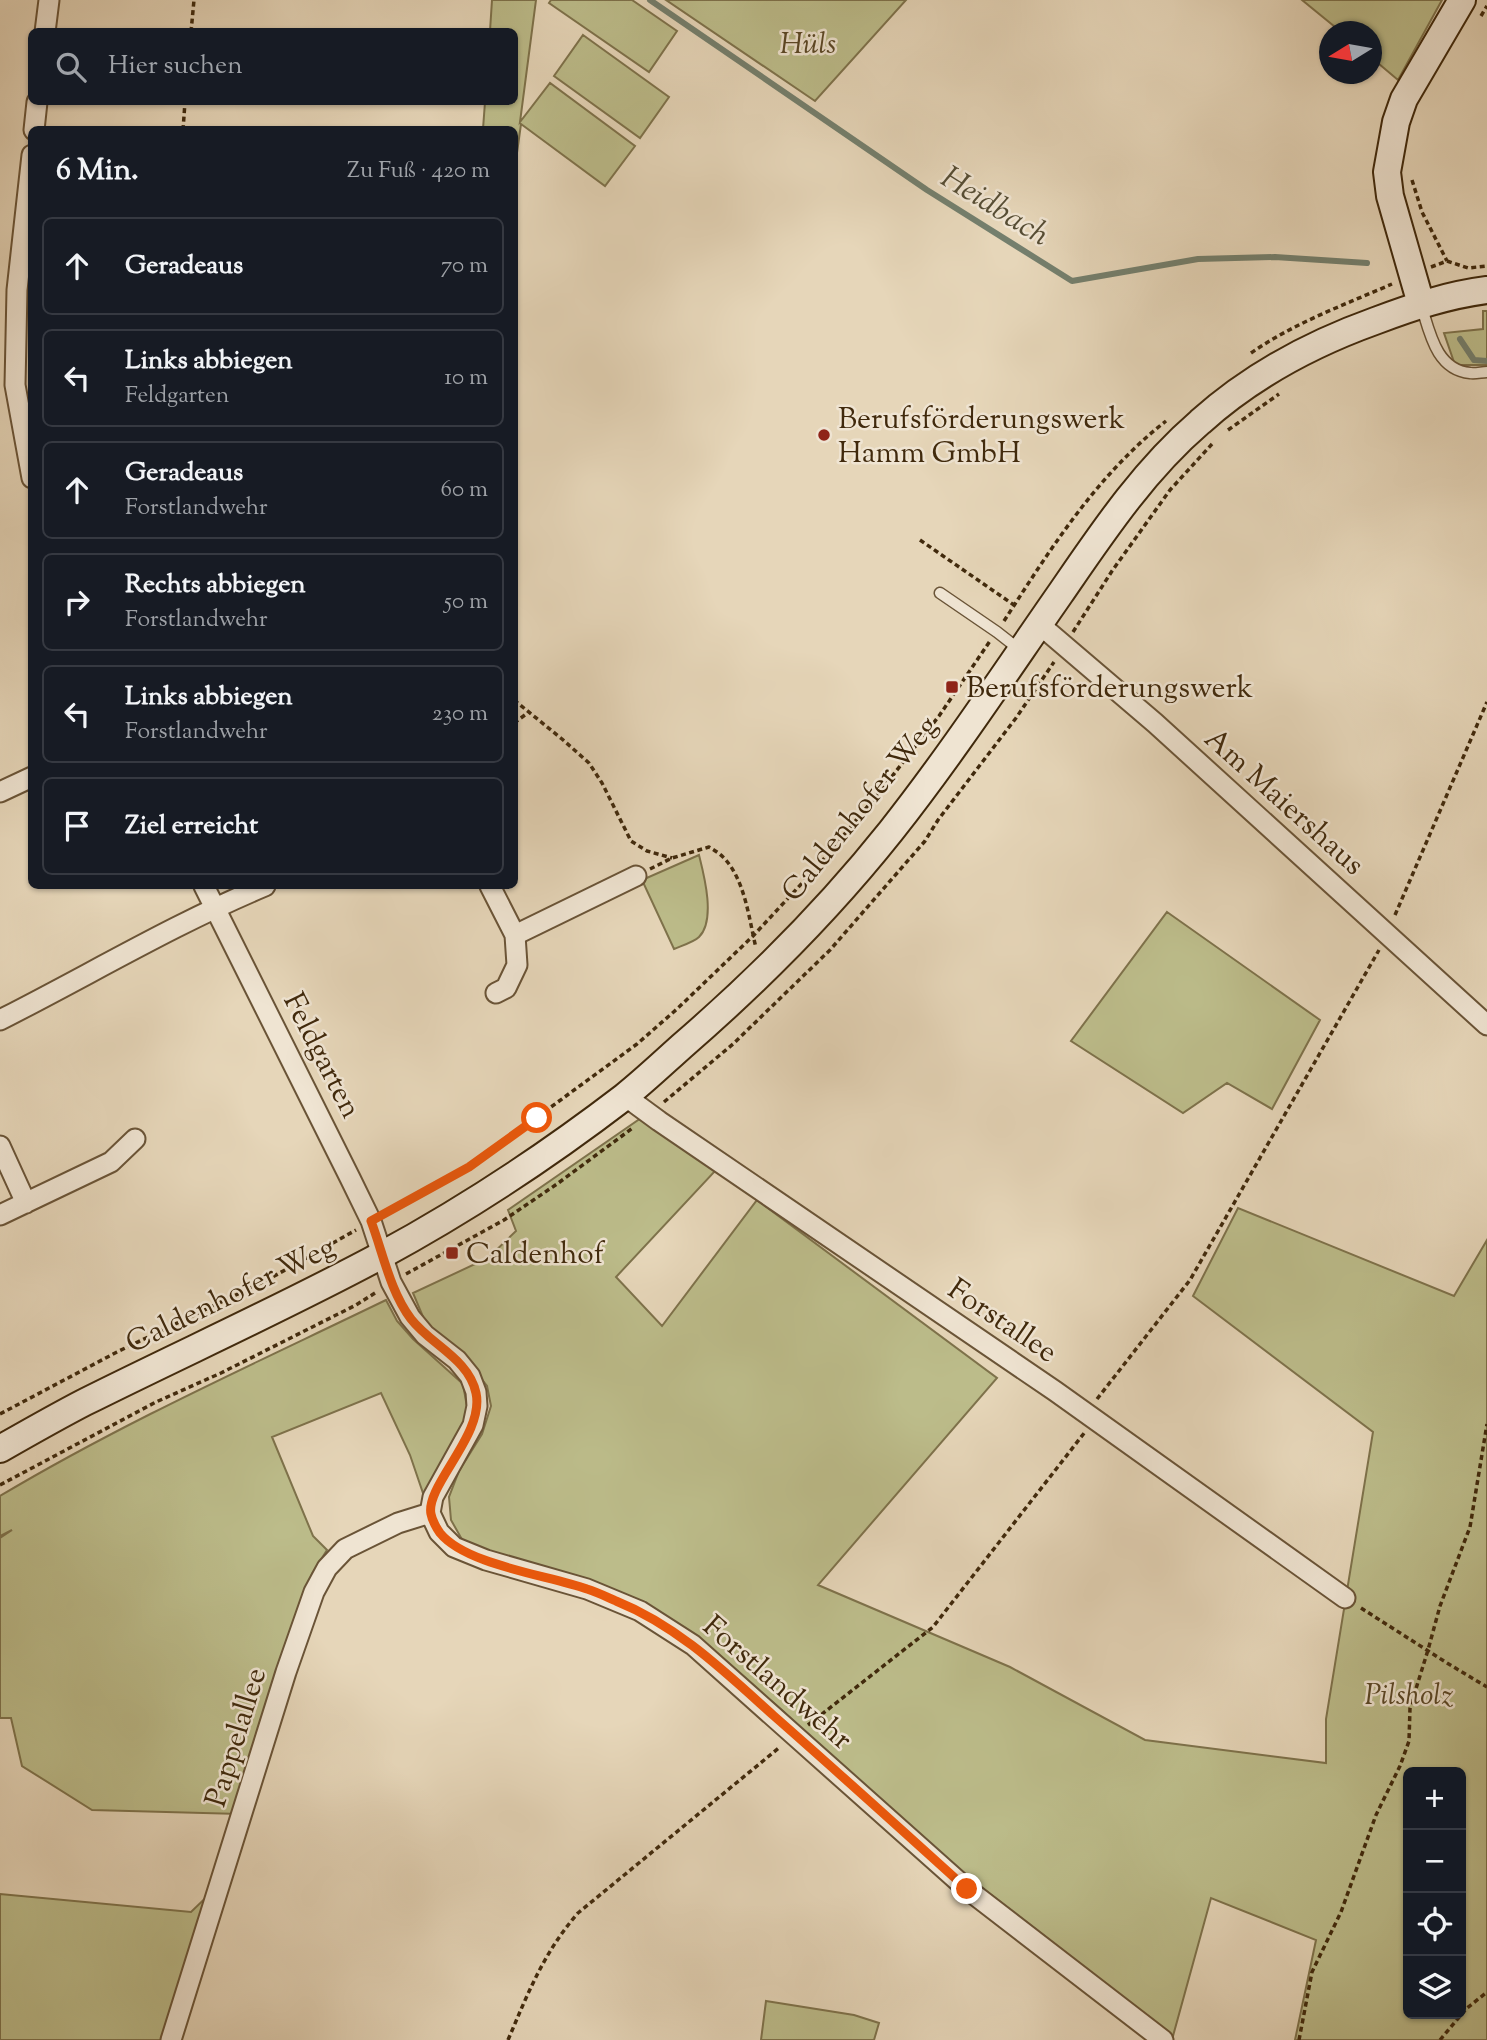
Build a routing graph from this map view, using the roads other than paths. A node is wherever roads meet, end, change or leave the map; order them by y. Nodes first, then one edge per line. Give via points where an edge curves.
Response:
1 (48, 0) edge
2 (1471, 8) edge
3 (45, 28) edge
4 (37, 105) edge
5 (34, 126) edge
6 (28, 191) edge
7 (1487, 290) edge
8 (1424, 315) junction
9 (1487, 372) edge
10 (28, 456) edge
11 (940, 593) dead end
12 (1039, 624) junction
13 (1021, 651) junction
14 (28, 780) edge
15 (0, 792) edge
16 (636, 876) road end
17 (205, 889) edge
18 (258, 889) edge
19 (492, 889) edge
20 (214, 907) junction
21 (515, 935) junction
22 (496, 993) dead end
23 (0, 1020) edge
24 (1487, 1025) edge
25 (625, 1096) junction
26 (135, 1139) dead end
27 (0, 1146) edge
28 (26, 1202) junction
29 (0, 1215) edge
30 (383, 1254) junction
31 (0, 1449) edge
32 (430, 1513) junction
33 (1345, 1598) road end
34 (171, 2040) edge
35 (1163, 2040) edge

1 - 3 street
2 - 8 main road via 1404,99 1387,172
4 - 5 street
6 - 10 street via 17,290 15,385
7 - 8 main road, Caldenhofer Weg
8 - 9 lane via 1440,356 1450,367
8 - 12 main road, Caldenhofer Weg via 1335,335 1238,391 1200,421 1130,494
11 - 13 lane
12 - 13 main road, Caldenhofer Weg
12 - 24 street, Am Maiershaus via 1155,723
13 - 25 main road, Caldenhofer Weg via 890,832 812,921 733,1002
14 - 15 street
16 - 21 street
17 - 20 street, Feldgarten
18 - 20 street
19 - 21 street
20 - 23 street
20 - 30 street, Feldgarten via 317,1109
21 - 22 street via 517,965 506,988
25 - 30 main road, Caldenhofer Weg via 525,1168
25 - 33 street, Forstallee
26 - 28 street via 111,1162
27 - 28 street
28 - 29 street
30 - 31 main road, Caldenhofer Weg
30 - 32 street via 391,1282 410,1317 457,1360 476,1392 473,1425 433,1497
32 - 34 street, Pappelallee via 345,1549 314,1592
32 - 35 street, Forstlandwehr via 439,1532 454,1547 587,1589 640,1611 693,1645 967,1889

